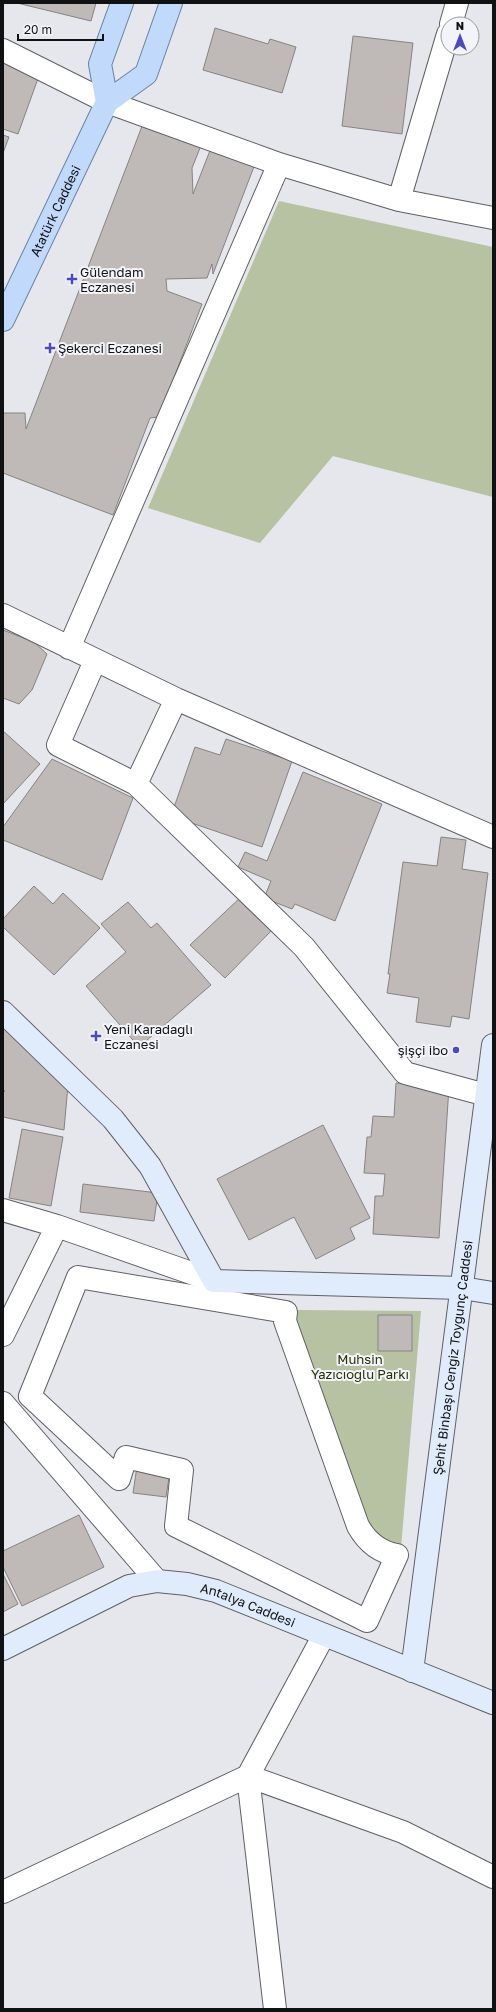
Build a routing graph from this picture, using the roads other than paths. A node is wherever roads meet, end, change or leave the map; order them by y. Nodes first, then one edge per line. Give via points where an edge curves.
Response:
1 (122, 3) edge
2 (171, 3) edge
3 (457, 3) edge
4 (453, 16) edge
5 (3, 50) edge
6 (442, 56) edge
7 (107, 102) junction
8 (279, 164) junction
9 (399, 200) junction
10 (493, 218) edge
11 (6, 306) edge
12 (3, 615) edge
13 (69, 648) junction
14 (95, 660) junction
15 (176, 698) junction
16 (136, 784) junction
17 (493, 837) edge
18 (3, 1012) edge
19 (493, 1045) edge
20 (486, 1095) junction
21 (3, 1210) edge
22 (57, 1226) junction
23 (78, 1277) joint
24 (214, 1281) junction
25 (462, 1288) junction
26 (493, 1293) edge
27 (3, 1335) edge
28 (3, 1403) edge
29 (158, 1581) junction
30 (324, 1635) junction
31 (3, 1649) edge
32 (412, 1670) junction
33 (493, 1703) edge
34 (248, 1776) junction
35 (493, 1877) edge
36 (3, 1892) edge
37 (275, 2009) edge

1 - 7 main road via 100,64
2 - 7 main road via 146,74
3 - 4 street
5 - 7 street
6 - 9 street
7 - 8 street
7 - 11 main road, Atatürk Caddesi
8 - 9 street
8 - 13 street
9 - 10 street
12 - 13 street
13 - 14 street
14 - 15 street
14 - 16 street via 58,744
15 - 16 street
15 - 17 street
16 - 20 street via 304,947 405,1073
18 - 24 main road via 113,1119 150,1166
19 - 20 main road, Şehit Binbaşı Cengiz Toygunç Caddesi
20 - 25 main road, Şehit Binbaşı Cengiz Toygunç Caddesi
21 - 22 street
22 - 24 street
22 - 27 street
23 - 23 street via 30,1396 119,1480 126,1457 182,1470 176,1526 367,1621 397,1555 379,1550 364,1538 358,1526 285,1321 286,1312
24 - 25 main road
25 - 26 main road
25 - 32 main road, Şehit Binbaşı Cengiz Toygunç Caddesi
28 - 29 street
29 - 30 main road, Antalya Caddesi via 216,1591
29 - 31 main road, Antalya Caddesi via 129,1586
30 - 32 main road, Antalya Caddesi
30 - 34 street
32 - 33 main road, Antalya Caddesi
34 - 35 street via 403,1832
34 - 36 street
34 - 37 street

